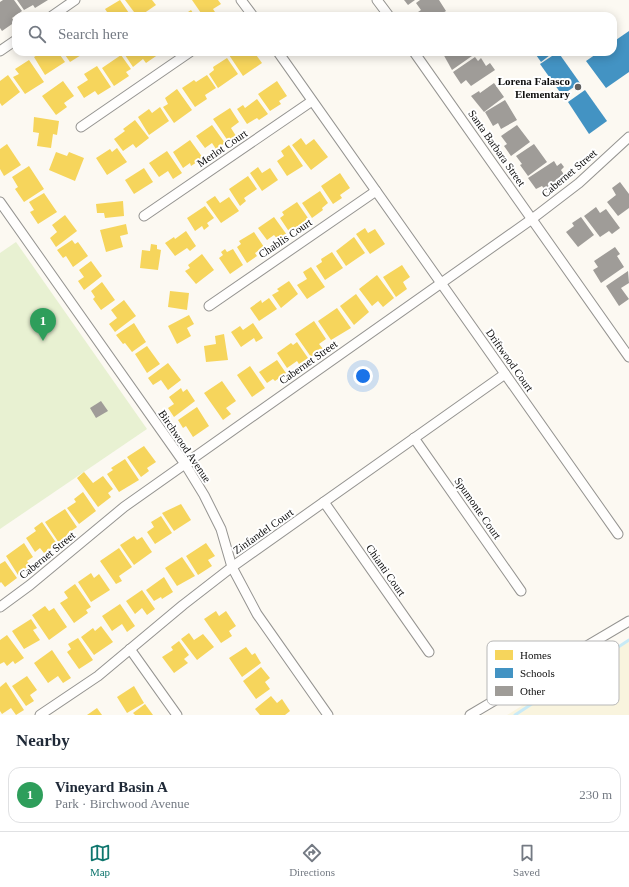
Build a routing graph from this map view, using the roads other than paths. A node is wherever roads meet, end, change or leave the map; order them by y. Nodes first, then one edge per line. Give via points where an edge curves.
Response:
1 (75, 0) edge
2 (241, 0) edge
3 (377, 0) edge
4 (58, 12) edge
5 (247, 12) edge
6 (386, 12) edge
7 (12, 43) edge
8 (0, 51) edge
9 (184, 56) edge
10 (281, 56) edge
11 (417, 56) edge
12 (312, 101) junction
13 (81, 126) dead end
14 (629, 137) edge
15 (376, 191) junction
16 (0, 202) edge
17 (144, 216) dead end
18 (532, 219) junction
19 (441, 283) junction
20 (209, 306) dead end
21 (629, 357) edge
22 (505, 374) junction
23 (414, 438) junction
24 (185, 464) junction
25 (324, 502) junction
26 (618, 534) dead end
27 (232, 567) junction
28 (522, 591) dead end
29 (0, 607) edge
30 (629, 621) edge
31 (595, 641) edge
32 (130, 649) junction
33 (429, 652) dead end
34 (487, 705) edge
35 (41, 715) edge
36 (176, 715) edge
37 (328, 715) edge
38 (470, 715) edge

1 - 4 street
2 - 5 street
3 - 6 street
7 - 8 street
9 - 13 street
10 - 12 street, Driftwood Court
11 - 18 street, Santa Barbara Street
12 - 15 street, Driftwood Court
12 - 17 street, Merlot Court
14 - 18 street, Cabernet Street via 579,183
15 - 19 street, Driftwood Court
15 - 20 street, Chablis Court
16 - 24 street, Birchwood Avenue
18 - 19 street, Cabernet Street
18 - 21 street, Santa Barbara Street
19 - 22 street, Driftwood Court
19 - 24 street, Cabernet Street
22 - 23 street, Zinfandel Court
22 - 26 street, Driftwood Court
23 - 25 street, Zinfandel Court
23 - 28 street, Spumonte Court
24 - 27 street, Birchwood Avenue via 221,529
24 - 29 street, Cabernet Street via 124,507
25 - 27 street, Zinfandel Court
25 - 33 street, Chianti Court
27 - 32 street, Zinfandel Court
27 - 37 street, Birchwood Avenue via 267,631
30 - 31 street
32 - 35 street, Zinfandel Court via 98,676
32 - 36 street
34 - 38 street

